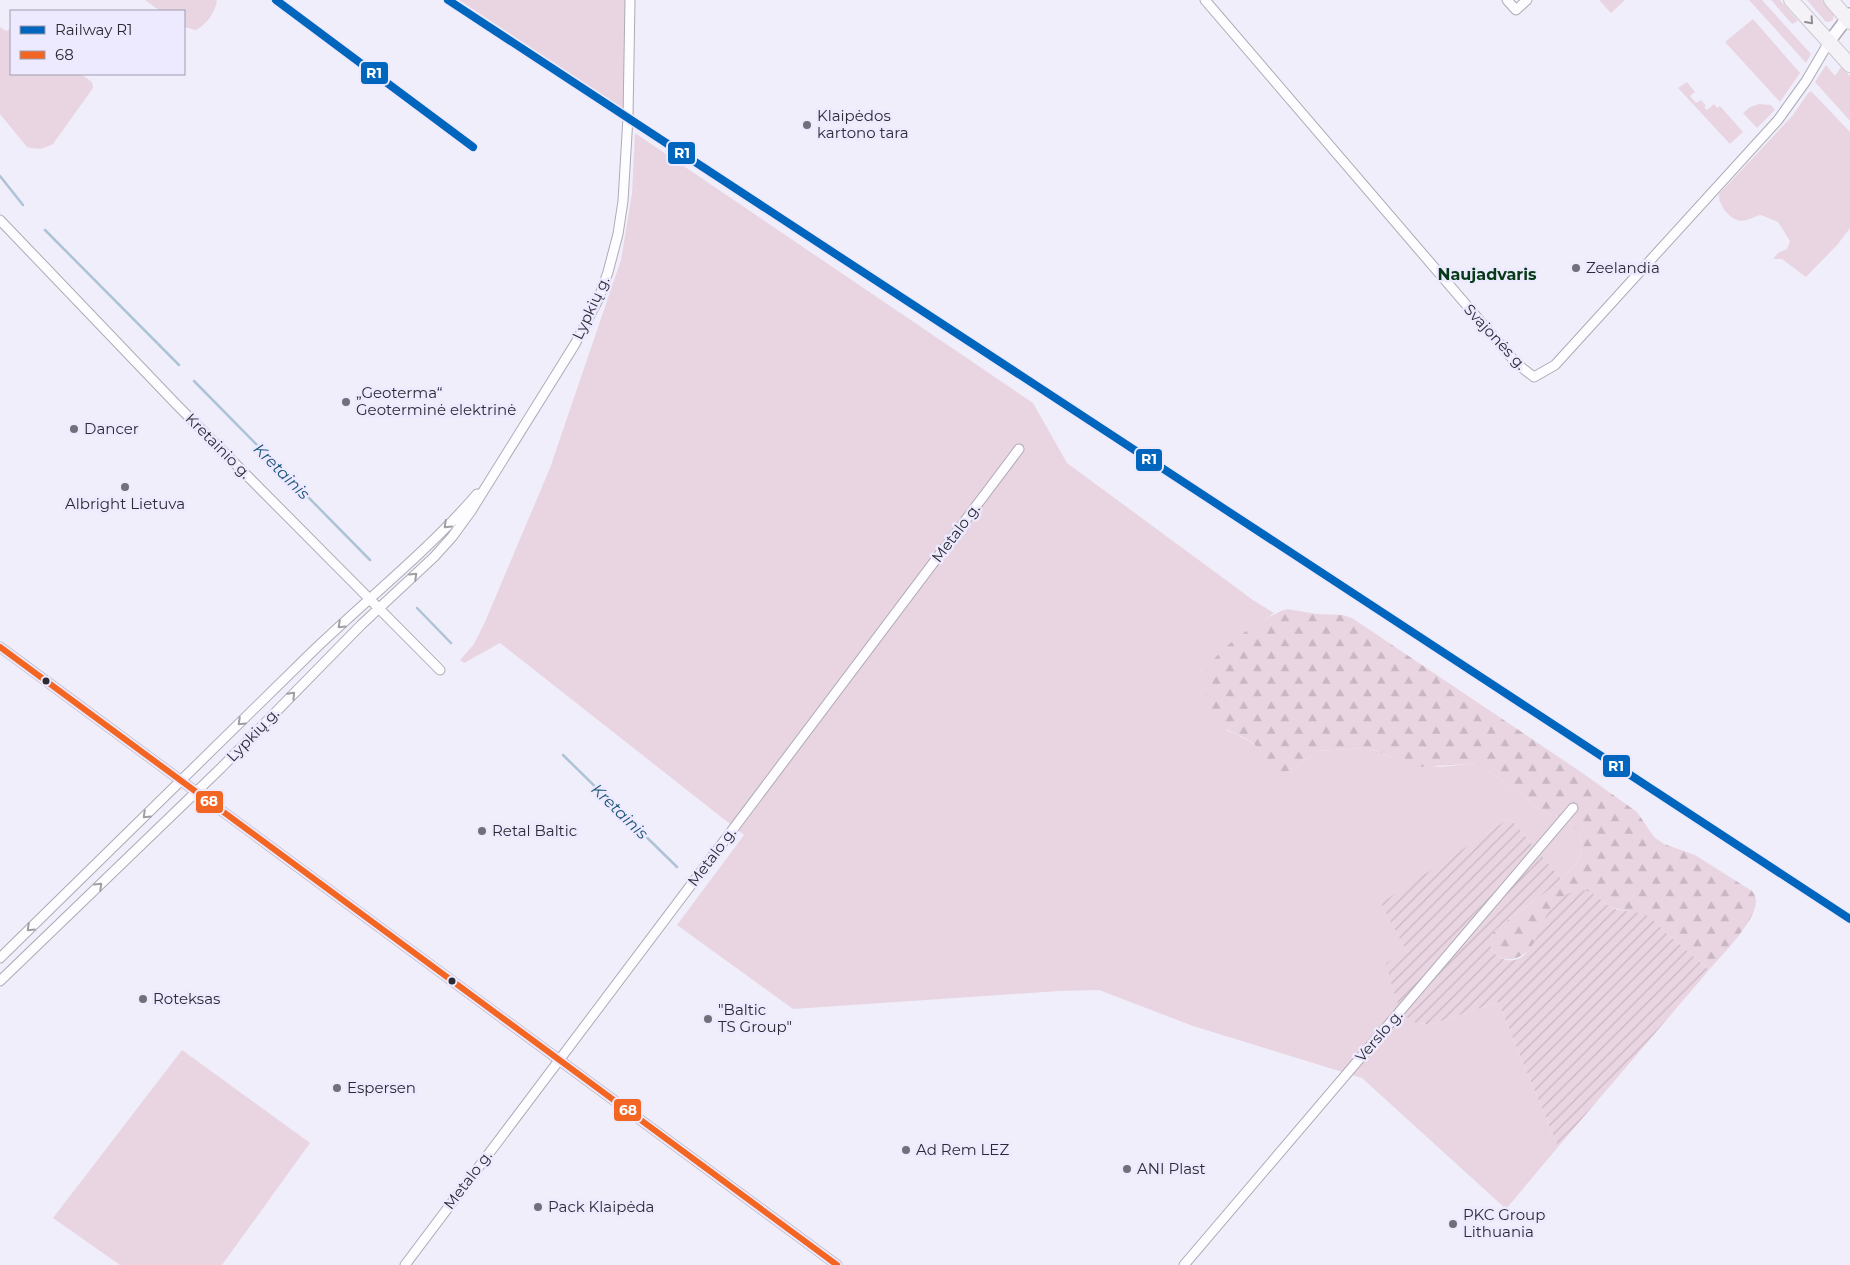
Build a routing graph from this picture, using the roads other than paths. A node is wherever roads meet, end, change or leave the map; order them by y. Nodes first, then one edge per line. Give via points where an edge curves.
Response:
1 (630, 0) edge
2 (1205, 0) edge
3 (1507, 0) edge
4 (1527, 0) edge
5 (1791, 0) edge
6 (1830, 0) edge
7 (1849, 18) edge
8 (1829, 42) junction
9 (1850, 65) edge
10 (0, 220) edge
11 (1019, 448) dead end
12 (492, 476) junction
13 (369, 598) junction
14 (378, 609) junction
15 (0, 647) edge
16 (440, 670) dead end
17 (182, 781) junction
18 (196, 792) junction
19 (1573, 808) dead end
20 (0, 958) edge
21 (0, 981) edge
22 (559, 1060) junction
23 (404, 1265) edge
24 (837, 1265) edge
25 (1184, 1265) edge

1 - 12 street, Lypkių g. via 628,117 620,222 614,253 604,285 575,344
2 - 8 street, Svajonės g. via 1516,364 1534,377 1555,365 1778,120
3 - 4 street via 1516,10
5 -> 8 main road
6 - 7 main road
7 - 8 street
8 - 9 main road
10 - 13 street, Kretainio g. via 176,404
11 - 22 street, Metalo g.
12 -> 13 street, Lypkių g. via 466,507
14 -> 12 street, Lypkių g. via 452,537
13 - 14 street, Kretainio g.
13 -> 17 street, Lypkių g.
14 - 16 street, Kretainio g.
18 -> 14 street, Lypkių g.
15 - 17 street
17 - 18 street
17 -> 20 street, Lypkių g.
21 -> 18 street, Lypkių g.
18 - 22 street
19 - 25 street, Verslo g.
22 - 23 street, Metalo g.
22 - 24 street

